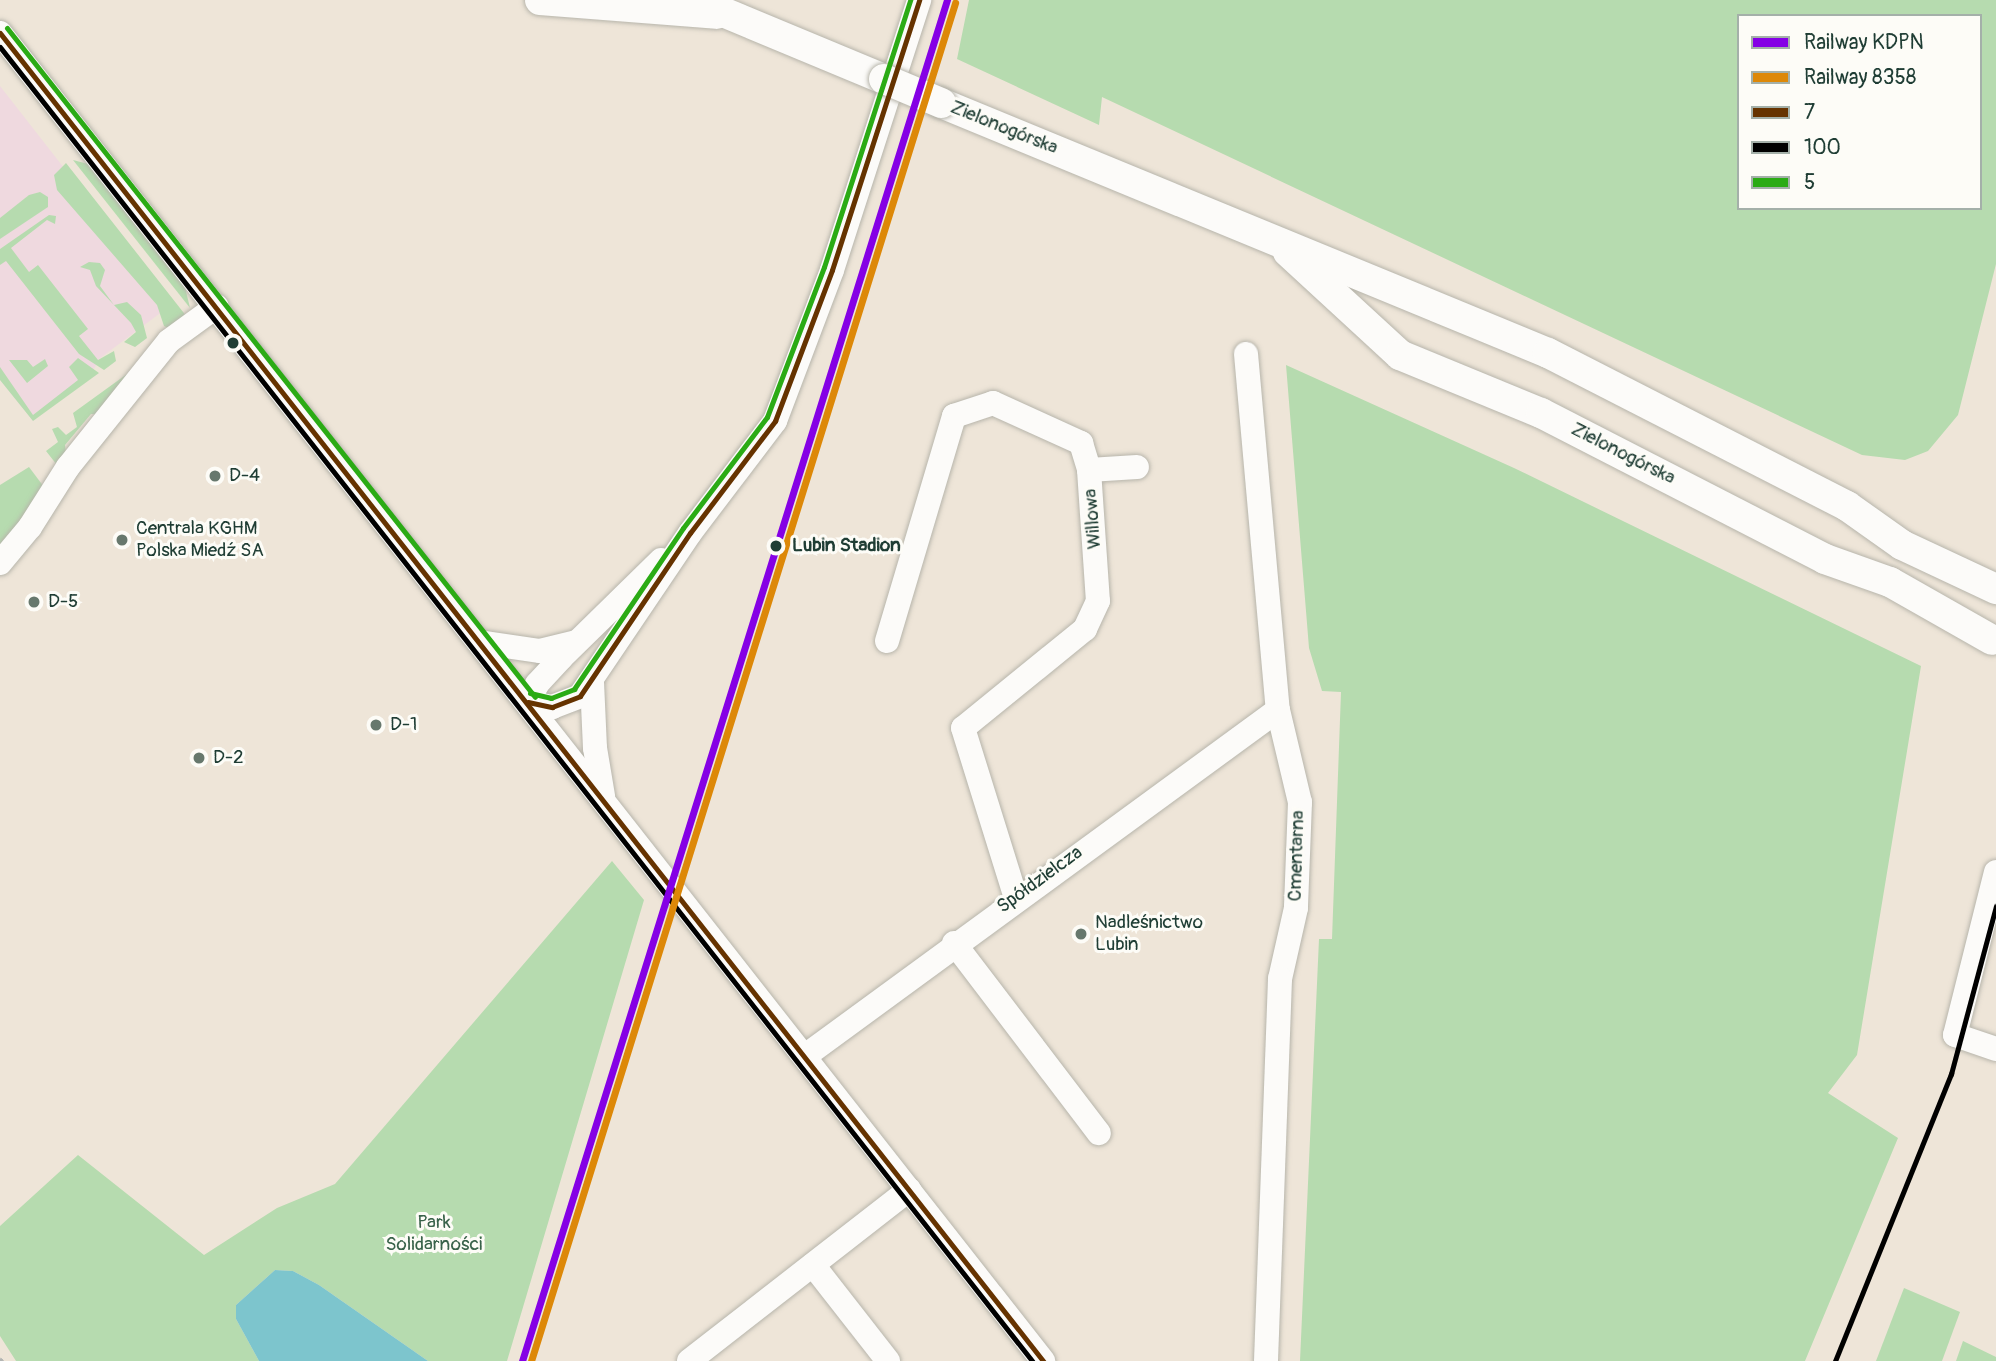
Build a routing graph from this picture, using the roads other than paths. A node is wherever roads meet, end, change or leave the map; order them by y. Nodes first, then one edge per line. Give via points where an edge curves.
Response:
1 (540, 0) edge
2 (694, 0) edge
3 (919, 0) edge
4 (734, 16) junction
5 (0, 33) edge
6 (1275, 240) junction
7 (216, 306) junction
8 (1246, 354) dead end
9 (1137, 467) dead end
10 (1089, 470) junction
11 (690, 533) junction
12 (0, 563) edge
13 (1996, 589) edge
14 (1995, 636) edge
15 (887, 641) dead end
16 (479, 642) junction
17 (577, 642) junction
18 (593, 682) junction
19 (528, 702) junction
20 (1278, 710) junction
21 (604, 802) junction
22 (1996, 873) edge
23 (1016, 898) junction
24 (954, 943) junction
25 (1996, 1049) edge
26 (805, 1056) junction
27 (1099, 1133) dead end
28 (909, 1190) junction
29 (813, 1265) junction
30 (689, 1361) edge
31 (888, 1361) edge
32 (1043, 1361) edge
33 (1266, 1361) edge

1 - 4 main road, Zielonogórska
2 - 4 main road, Zielonogórska
3 - 11 street via 786,397 755,451
4 - 6 main road, Zielonogórska, bridge
5 - 7 street
6 - 13 main road, Zielonogórska via 1451,311 1590,374 1847,506 1902,545
6 - 14 main road, Zielonogórska via 1400,355 1553,419 1825,559 1890,582
7 - 12 street via 169,341 68,467 30,527
7 - 16 street
8 - 20 street, Cmentarna
9 - 10 street
10 - 15 street, Willowa via 1081,443 993,403 954,416
10 - 23 street, Willowa via 1098,601 1086,629 963,728
11 - 17 street
11 - 18 street
16 - 17 street via 554,650
16 - 19 street
17 - 19 street via 537,684
18 - 19 street via 580,696 561,705
18 - 21 street via 594,748
19 - 21 street
20 - 23 street, Spółdzielcza
20 - 33 street, Cmentarna via 1300,802 1296,908 1280,979
21 - 26 street
22 - 25 street via 1955,1035
23 - 24 street, Spółdzielcza
24 - 26 street, Spółdzielcza
24 - 27 street
26 - 28 street
28 - 29 street
28 - 32 street
29 - 30 street
29 - 31 street

